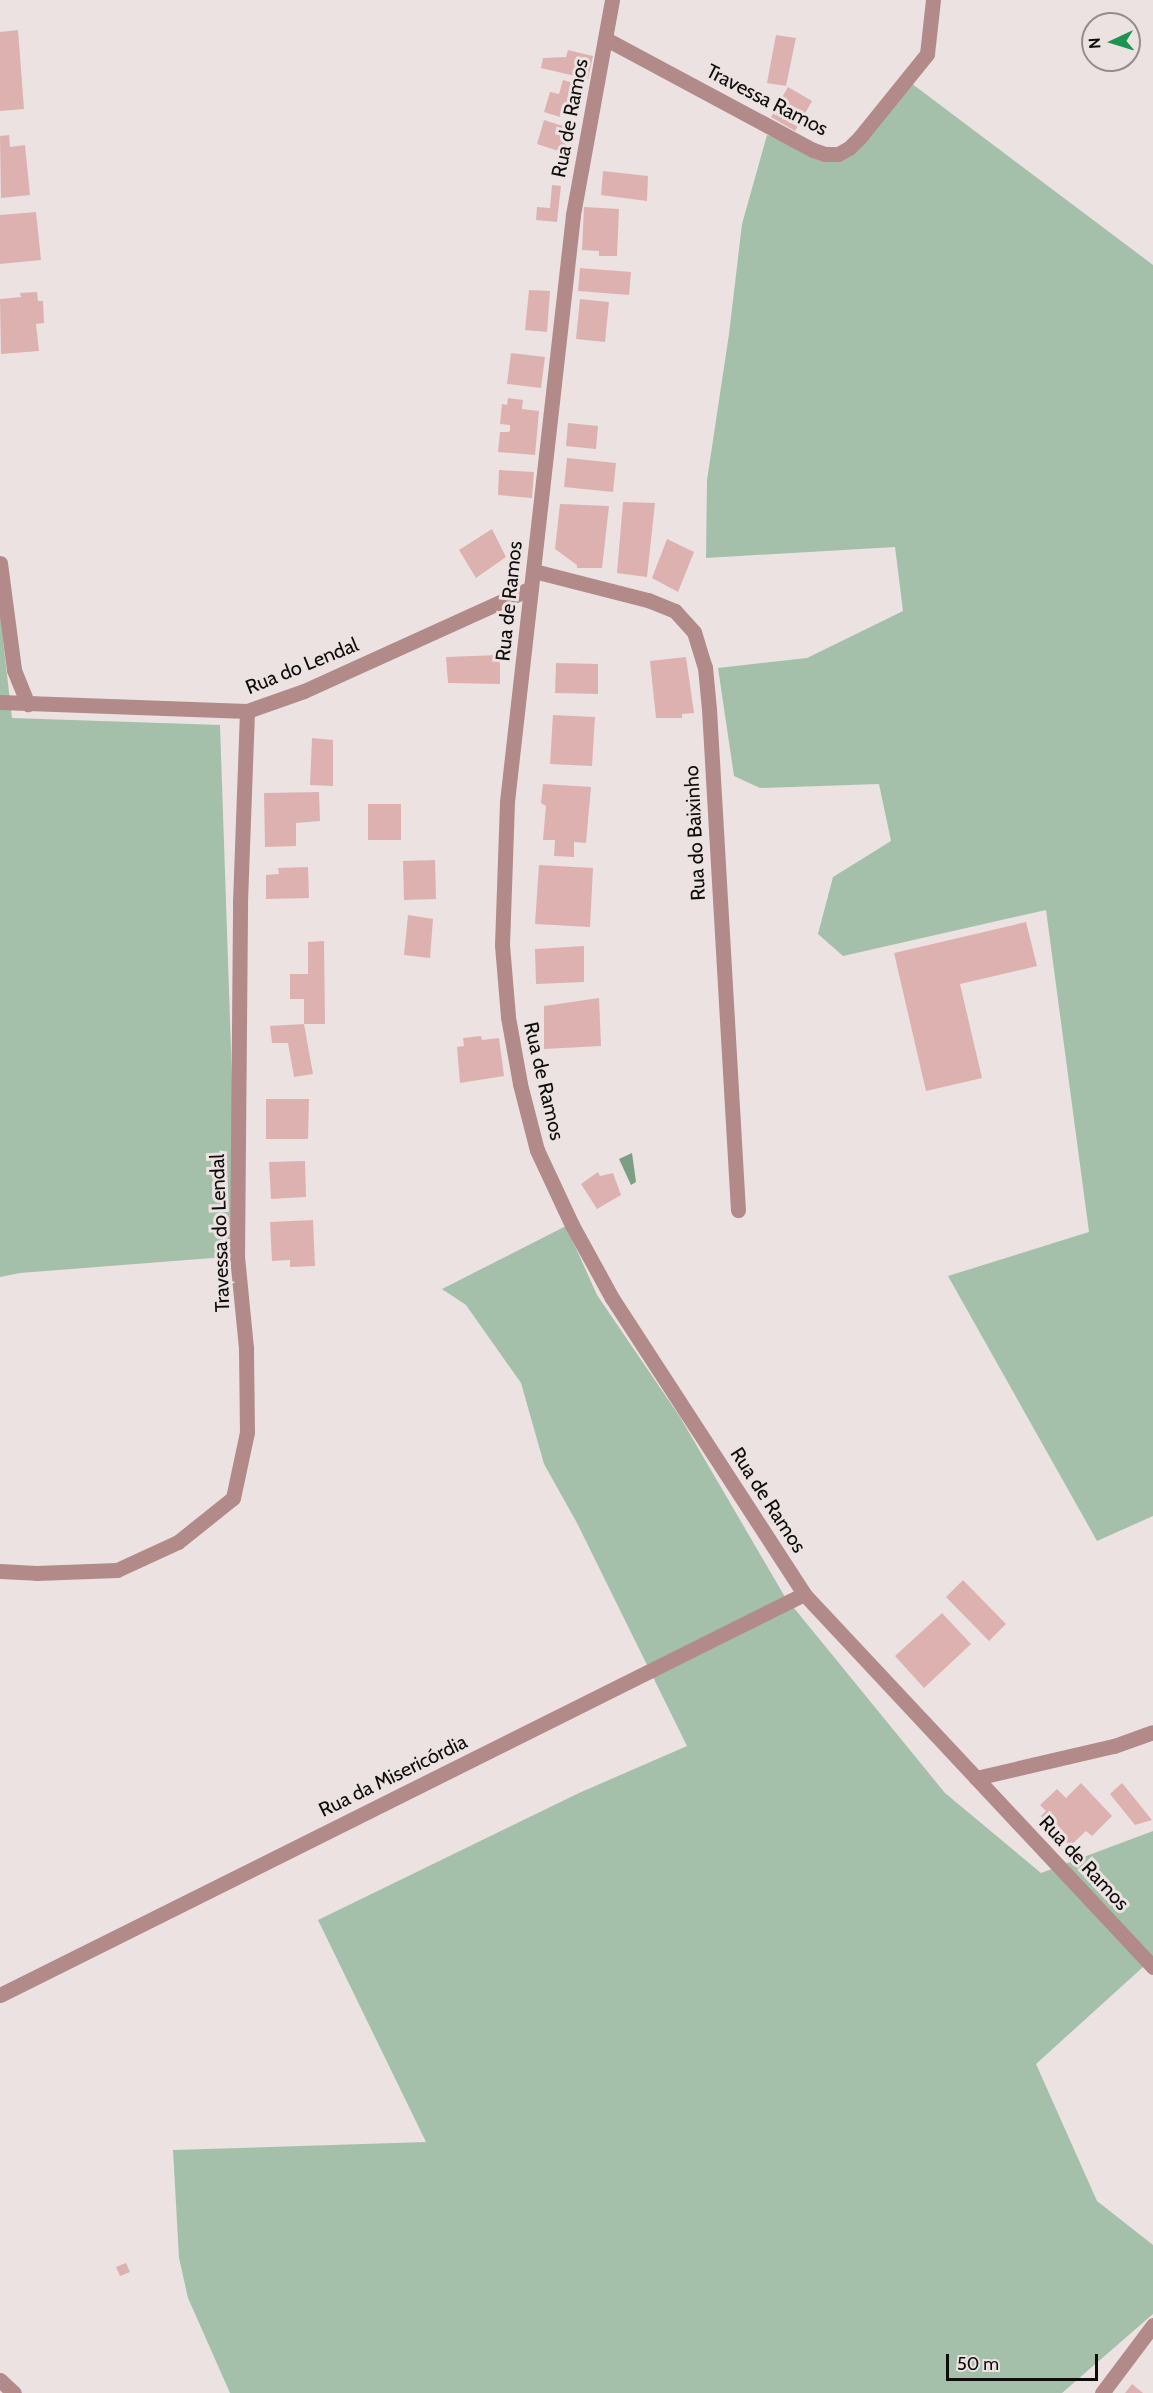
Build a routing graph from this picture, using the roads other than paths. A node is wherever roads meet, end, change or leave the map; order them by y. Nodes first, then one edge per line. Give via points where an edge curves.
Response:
1 (612, 0) edge
2 (933, 0) edge
3 (606, 39) junction
4 (0, 563) edge
5 (534, 571) junction
6 (531, 588) junction
7 (0, 702) edge
8 (28, 704) junction
9 (247, 711) junction
10 (738, 1210) dead end
11 (0, 1571) edge
12 (804, 1594) junction
13 (1153, 1732) edge
14 (976, 1778) junction
15 (1153, 1967) edge
16 (0, 1995) edge
17 (1153, 2325) edge
18 (0, 2380) edge
19 (14, 2393) edge
20 (1102, 2393) edge

1 - 3 street, Rua de Ramos
2 - 3 street, Travessa Ramos via 927,54 860,137 838,154 813,150
3 - 5 street, Rua de Ramos via 573,215
4 - 8 street via 14,670
5 - 6 street, Rua de Ramos
5 - 10 street, Rua do Baixinho via 648,600 675,611 694,632 705,667 709,709
6 - 9 street, Rua do Lendal via 304,691
6 - 12 street, Rua de Ramos via 507,802 502,945 512,1039 537,1150 612,1298
7 - 8 street, Rua do Lendal
8 - 9 street, Rua do Lendal
9 - 11 street, Travessa do Lendal via 240,902 237,1257 246,1348 247,1432 233,1498 178,1542 117,1570
12 - 14 street, Rua de Ramos
12 - 16 street, Rua da Misericórdia
13 - 14 street via 1114,1746
14 - 15 street, Rua de Ramos
17 - 20 street
18 - 19 street

